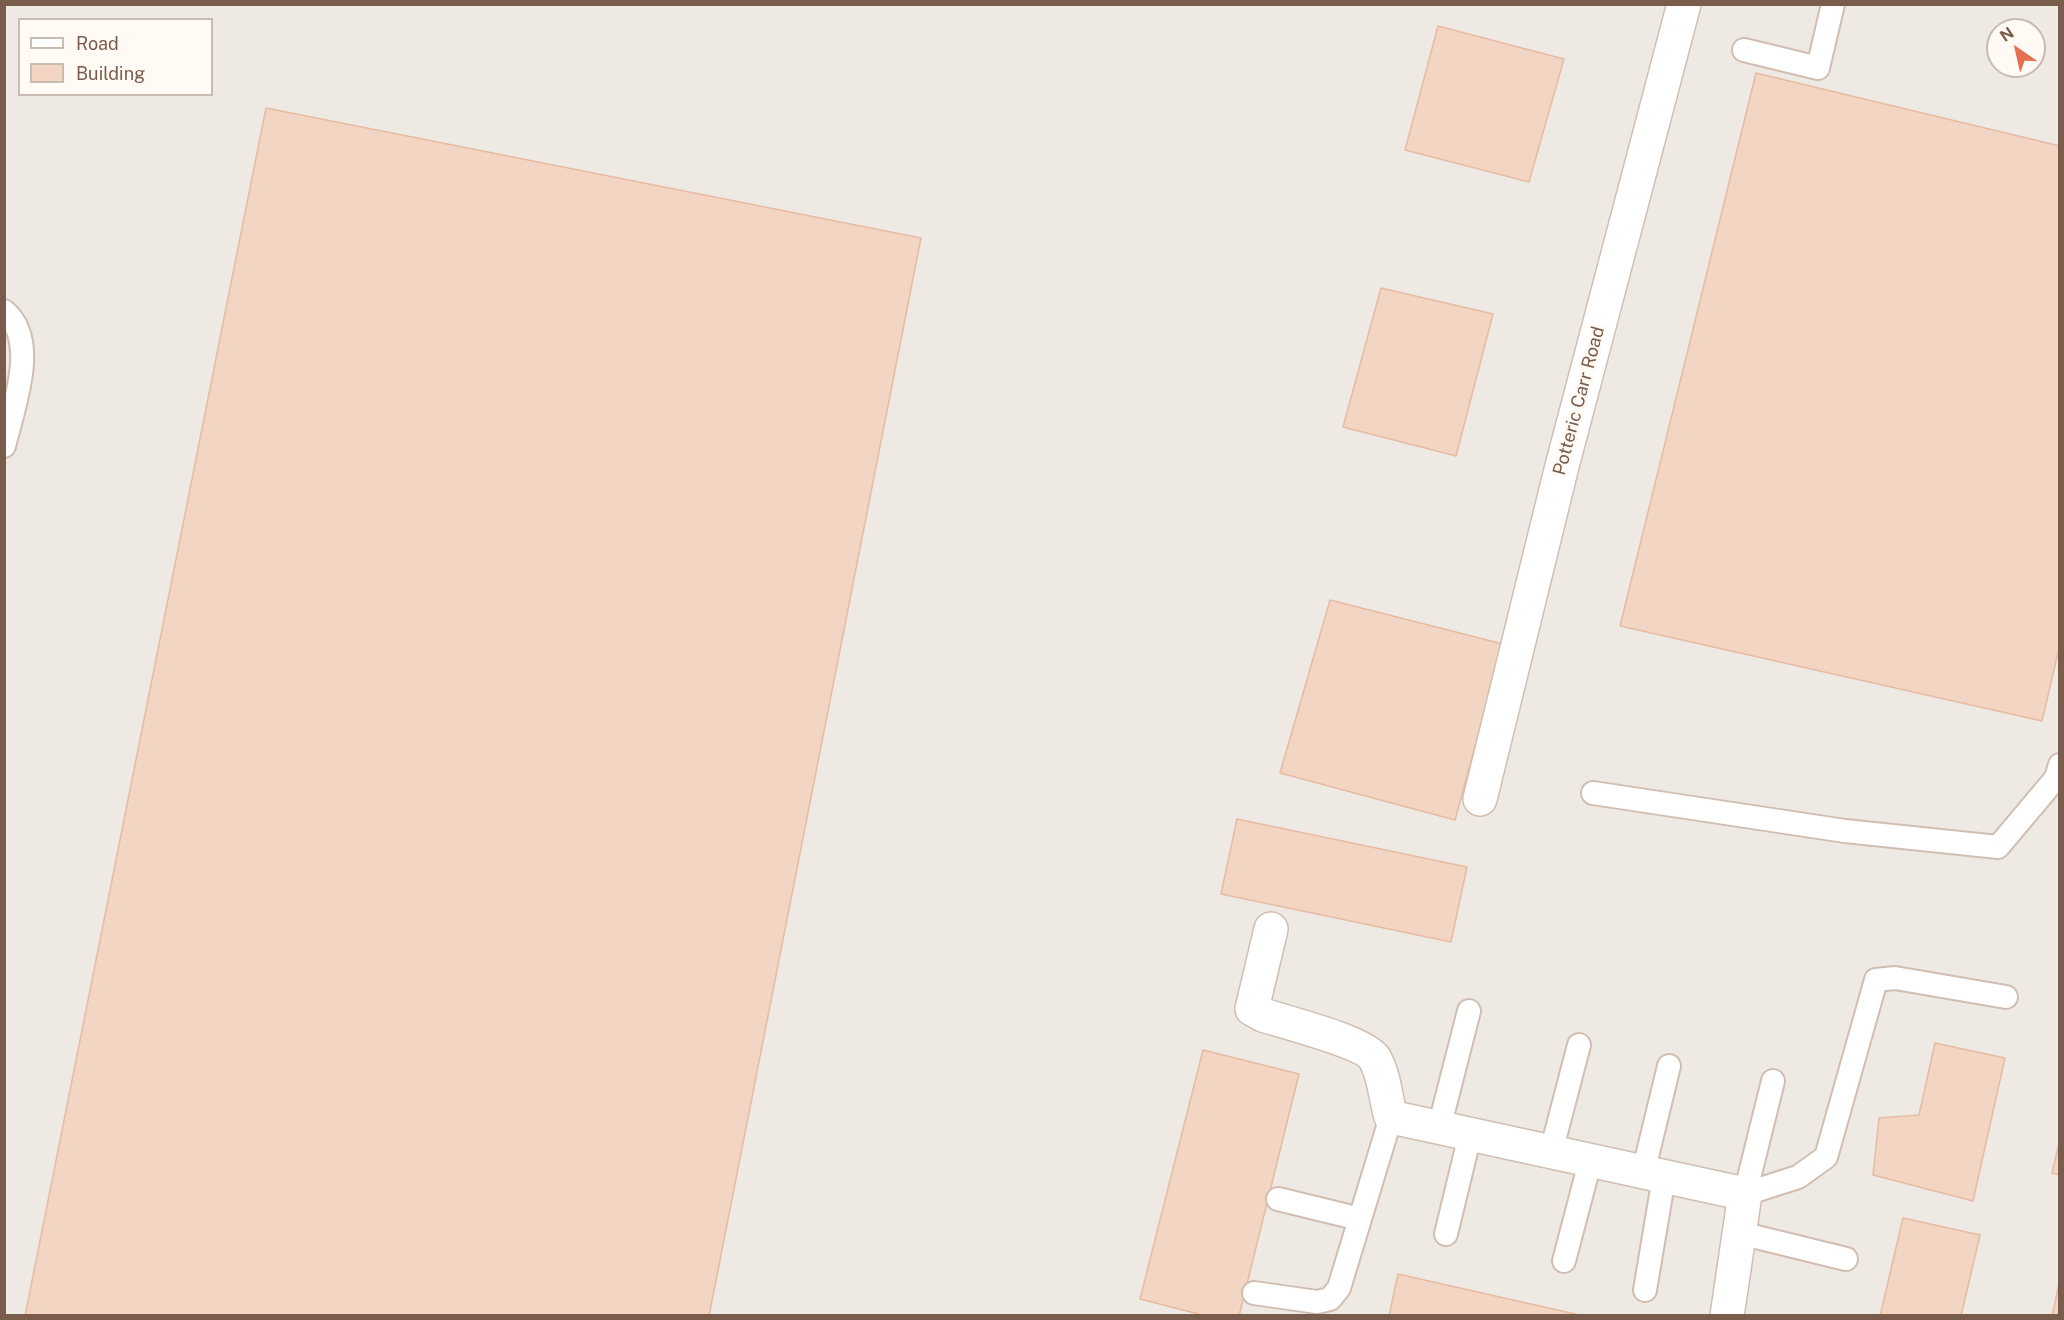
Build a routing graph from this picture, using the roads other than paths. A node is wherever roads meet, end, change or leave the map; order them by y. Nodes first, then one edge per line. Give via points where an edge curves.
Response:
1 (1684, 4) edge
2 (1833, 4) edge
3 (1744, 50) dead end
4 (4, 311) edge
5 (4, 446) edge
6 (2060, 765) edge
7 (1593, 793) dead end
8 (1480, 799) dead end
9 (1271, 929) dead end
10 (2007, 997) dead end
11 (1469, 1011) dead end
12 (1579, 1045) dead end
13 (1669, 1065) dead end
14 (1773, 1081) dead end
15 (1391, 1117) junction
16 (1454, 1131) junction
17 (1551, 1152) junction
18 (1590, 1161) junction
19 (1653, 1175) junction
20 (1745, 1194) junction
21 (1278, 1198) dead end
22 (1360, 1220) junction
23 (1740, 1233) junction
24 (1446, 1234) dead end
25 (1846, 1259) dead end
26 (1563, 1261) dead end
27 (1645, 1290) dead end
28 (1254, 1293) dead end
29 (1727, 1316) edge

1 - 8 street, Potteric Carr Road via 1561,470
2 - 3 lane via 1818,68
4 - 5 lane via 22,335 24,358
6 - 7 lane via 2056,778 1998,847 1845,831
9 - 15 street via 1251,1009 1352,1043 1373,1056 1383,1077
10 - 20 lane via 1895,978 1876,980 1826,1157 1798,1177
11 - 16 lane
12 - 17 lane
13 - 19 lane
14 - 20 lane
15 - 16 street
15 - 22 lane
16 - 17 street
16 - 24 lane
17 - 18 street
18 - 19 street
18 - 26 lane
19 - 20 street
19 - 27 lane
20 - 23 street
21 - 22 lane
22 - 28 lane via 1339,1288 1330,1299 1317,1302
23 - 25 lane
23 - 29 street

